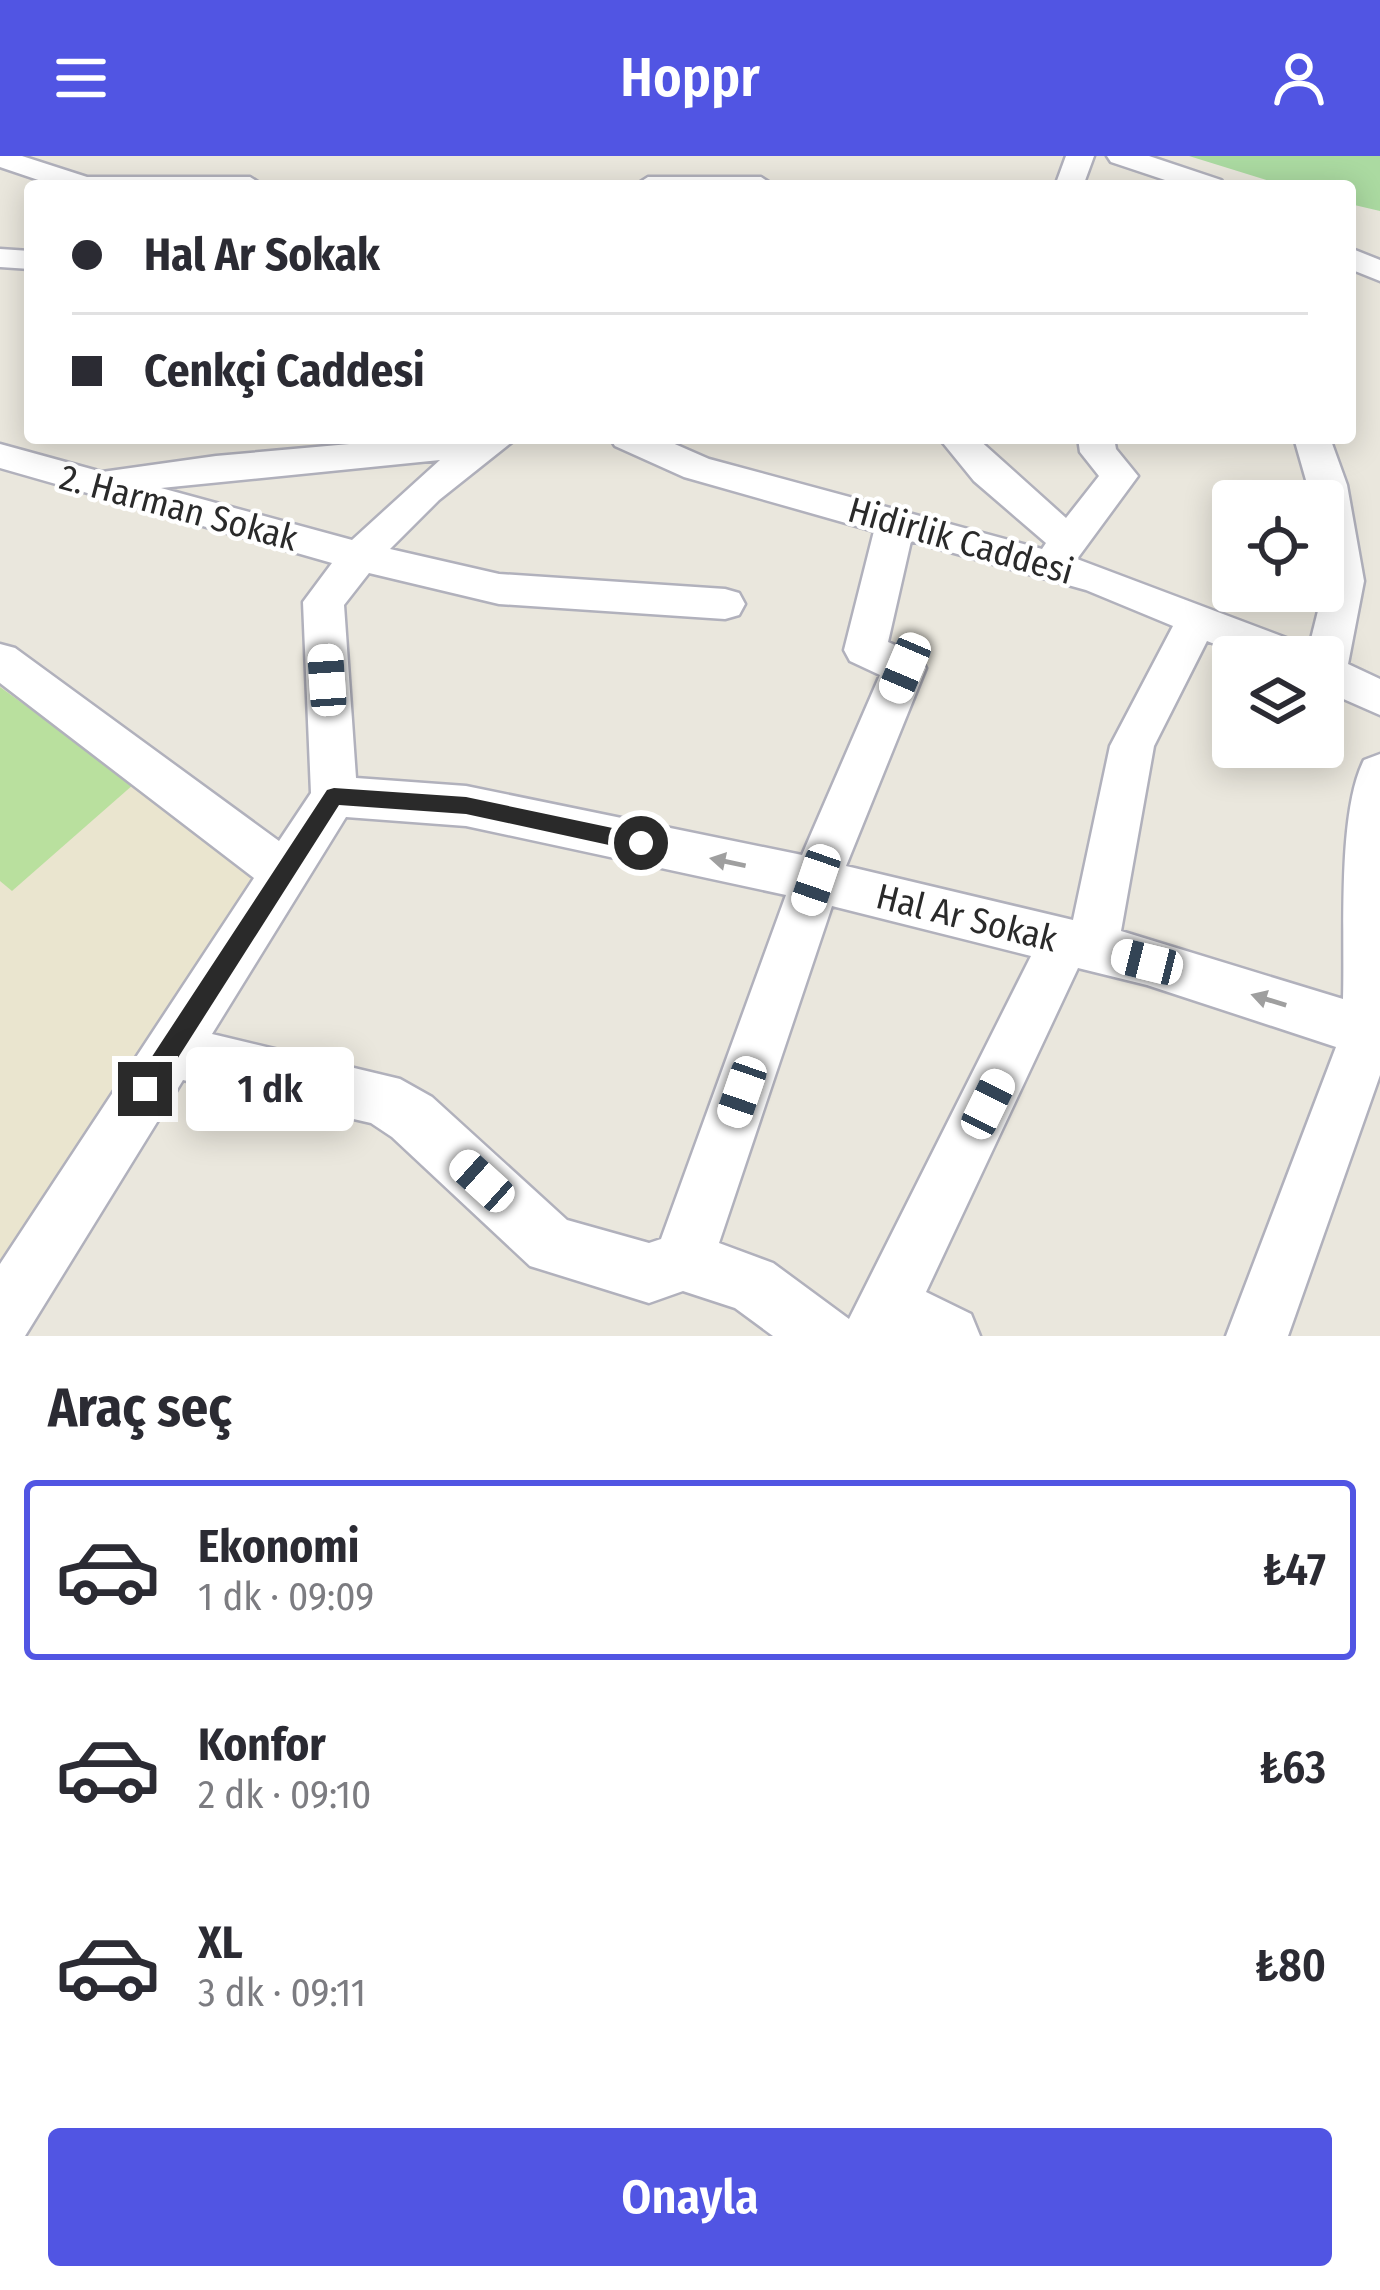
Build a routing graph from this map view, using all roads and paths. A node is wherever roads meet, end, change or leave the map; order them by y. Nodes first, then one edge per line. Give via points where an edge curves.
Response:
1 (1120, 156) edge
2 (0, 158) edge
3 (66, 180) edge
4 (1193, 180) edge
5 (463, 444) edge
6 (489, 444) edge
7 (642, 444) edge
8 (962, 444) edge
9 (1097, 444) edge
10 (1314, 444) edge
11 (0, 456) edge
12 (94, 484) junction
13 (896, 520) junction
14 (1060, 554) junction
15 (358, 556) junction
16 (1362, 586) edge
17 (725, 604) dead end
18 (1197, 620) junction
19 (1237, 636) edge
20 (1331, 636) edge
21 (0, 660) edge
22 (1344, 681) edge
23 (1380, 698) edge
24 (1380, 773) edge
25 (334, 796) junction
26 (283, 872) junction
27 (816, 880) junction
28 (1079, 945) junction
29 (1375, 1033) edge
30 (169, 1051) junction
31 (683, 1261) junction
32 (0, 1319) edge
33 (882, 1321) edge
34 (825, 1336) edge
35 (949, 1336) edge
36 (1257, 1336) edge

1 - 4 street
2 - 3 street
5 - 12 street
6 - 15 street
7 - 13 street, Hidirlik Caddesi via 697,468
8 - 14 street
9 - 14 street via 1119,476
10 - 16 street
11 - 12 street, 2. Harman Sokak
12 - 15 street, 2. Harman Sokak
13 - 14 street, Hidirlik Caddesi
13 - 27 street via 865,650 905,668
14 - 18 street, Hidirlik Caddesi
15 - 17 street, 2. Harman Sokak via 500,589
15 - 25 street via 323,602
16 - 20 street
18 - 19 street, Hidirlik Caddesi
18 - 28 street via 1132,746
21 - 26 street
22 - 23 street, Hidirlik Caddesi
24 - 29 street via 1372,836
25 - 26 street
27 -> 25 street, Hal Ar Sokak via 466,806
26 - 30 street
27 - 28 street, Hal Ar Sokak
27 - 31 street
29 -> 28 street, Hal Ar Sokak
28 - 33 street
29 - 36 street
30 - 31 street via 381,1098 551,1245 649,1273
30 - 32 street
31 - 34 street via 752,1284
33 - 35 street

